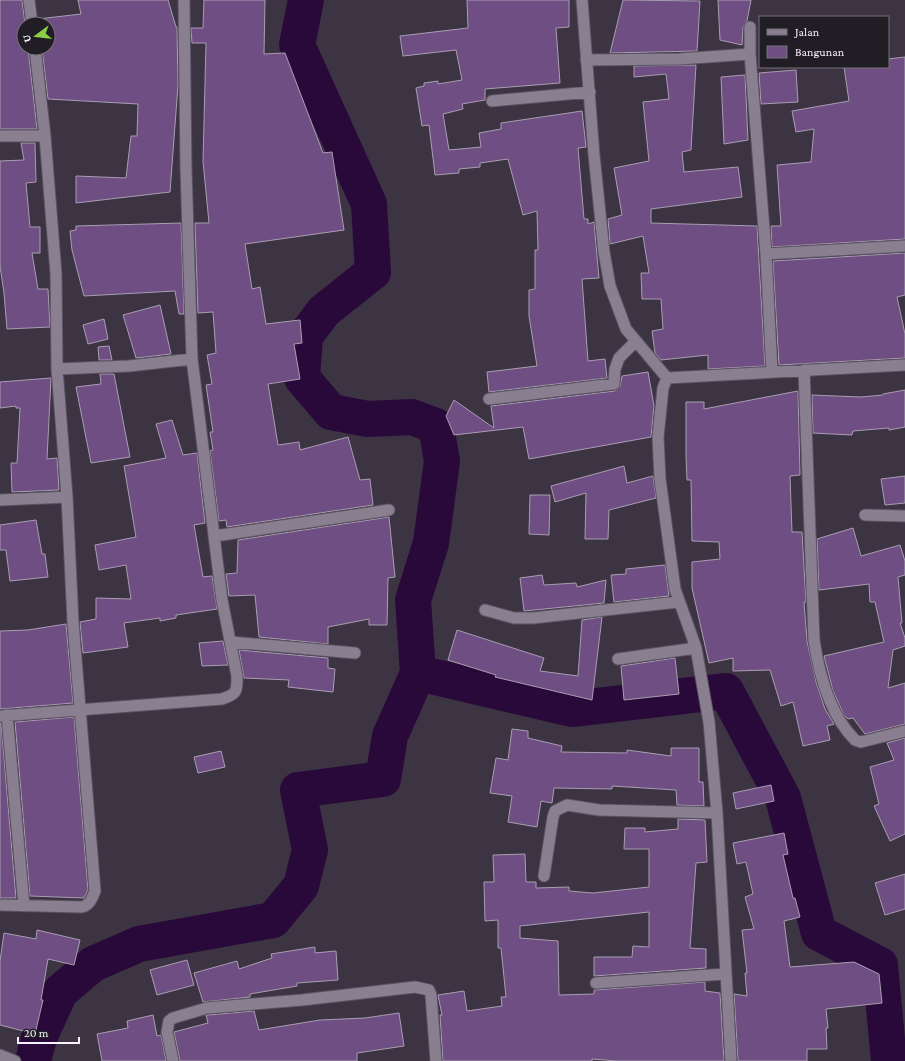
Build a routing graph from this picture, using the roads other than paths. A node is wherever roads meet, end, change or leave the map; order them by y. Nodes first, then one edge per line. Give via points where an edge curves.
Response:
1 (29, 0) edge
2 (184, 0) edge
3 (582, 0) edge
4 (31, 16) edge
5 (750, 27) dead end
6 (750, 54) junction
7 (36, 56) edge
8 (586, 60) junction
9 (590, 92) junction
10 (492, 101) dead end
11 (0, 136) edge
12 (45, 136) junction
13 (905, 246) edge
14 (766, 254) junction
15 (635, 342) junction
16 (192, 359) junction
17 (905, 366) edge
18 (57, 369) junction
19 (804, 370) junction
20 (772, 372) junction
21 (666, 378) junction
22 (489, 399) dead end
23 (67, 497) junction
24 (0, 500) edge
25 (389, 510) dead end
26 (865, 515) dead end
27 (905, 516) edge
28 (215, 536) junction
29 (678, 602) junction
30 (485, 610) dead end
31 (231, 642) junction
32 (697, 650) junction
33 (355, 653) dead end
34 (618, 658) dead end
35 (80, 708) junction
36 (4, 716) edge
37 (905, 731) edge
38 (717, 813) junction
39 (544, 876) dead end
40 (0, 905) edge
41 (24, 906) junction
42 (725, 974) junction
43 (596, 983) dead end
44 (0, 1055) edge
45 (15, 1061) edge
46 (173, 1061) edge
47 (436, 1061) edge
48 (730, 1061) edge

1 - 4 street
2 - 16 street
3 - 8 street
5 - 6 street
6 - 8 street via 679,59
6 - 14 street
7 - 12 street
8 - 9 street
9 - 10 street
9 - 15 street via 605,259 610,286 626,329
11 - 12 street
12 - 18 street via 56,274
13 - 14 street
14 - 20 street
15 - 21 street
15 - 22 street via 620,358 615,369 614,384
16 - 18 street via 129,366
16 - 28 street
17 - 19 street
18 - 23 street
19 - 20 street
19 - 37 street via 814,640 822,681 835,710 855,740 861,742
20 - 21 street
21 - 29 street via 658,437 667,540
23 - 24 street
23 - 35 street
25 - 28 street
26 - 27 street
28 - 31 street via 222,600
29 - 30 street via 533,618 514,618
29 - 32 street
31 - 33 street
31 - 35 street via 237,676 237,689 233,695 222,699
32 - 34 street
32 - 38 street via 709,722
35 - 36 street
35 - 41 street via 95,890 87,906
36 - 41 street
38 - 39 street via 599,810 567,805 560,807 553,817
38 - 42 street
40 - 41 street
42 - 43 street
42 - 48 street
44 - 45 street
46 - 47 street via 167,1032 169,1021 173,1018 207,1008 415,987 429,990 431,995

